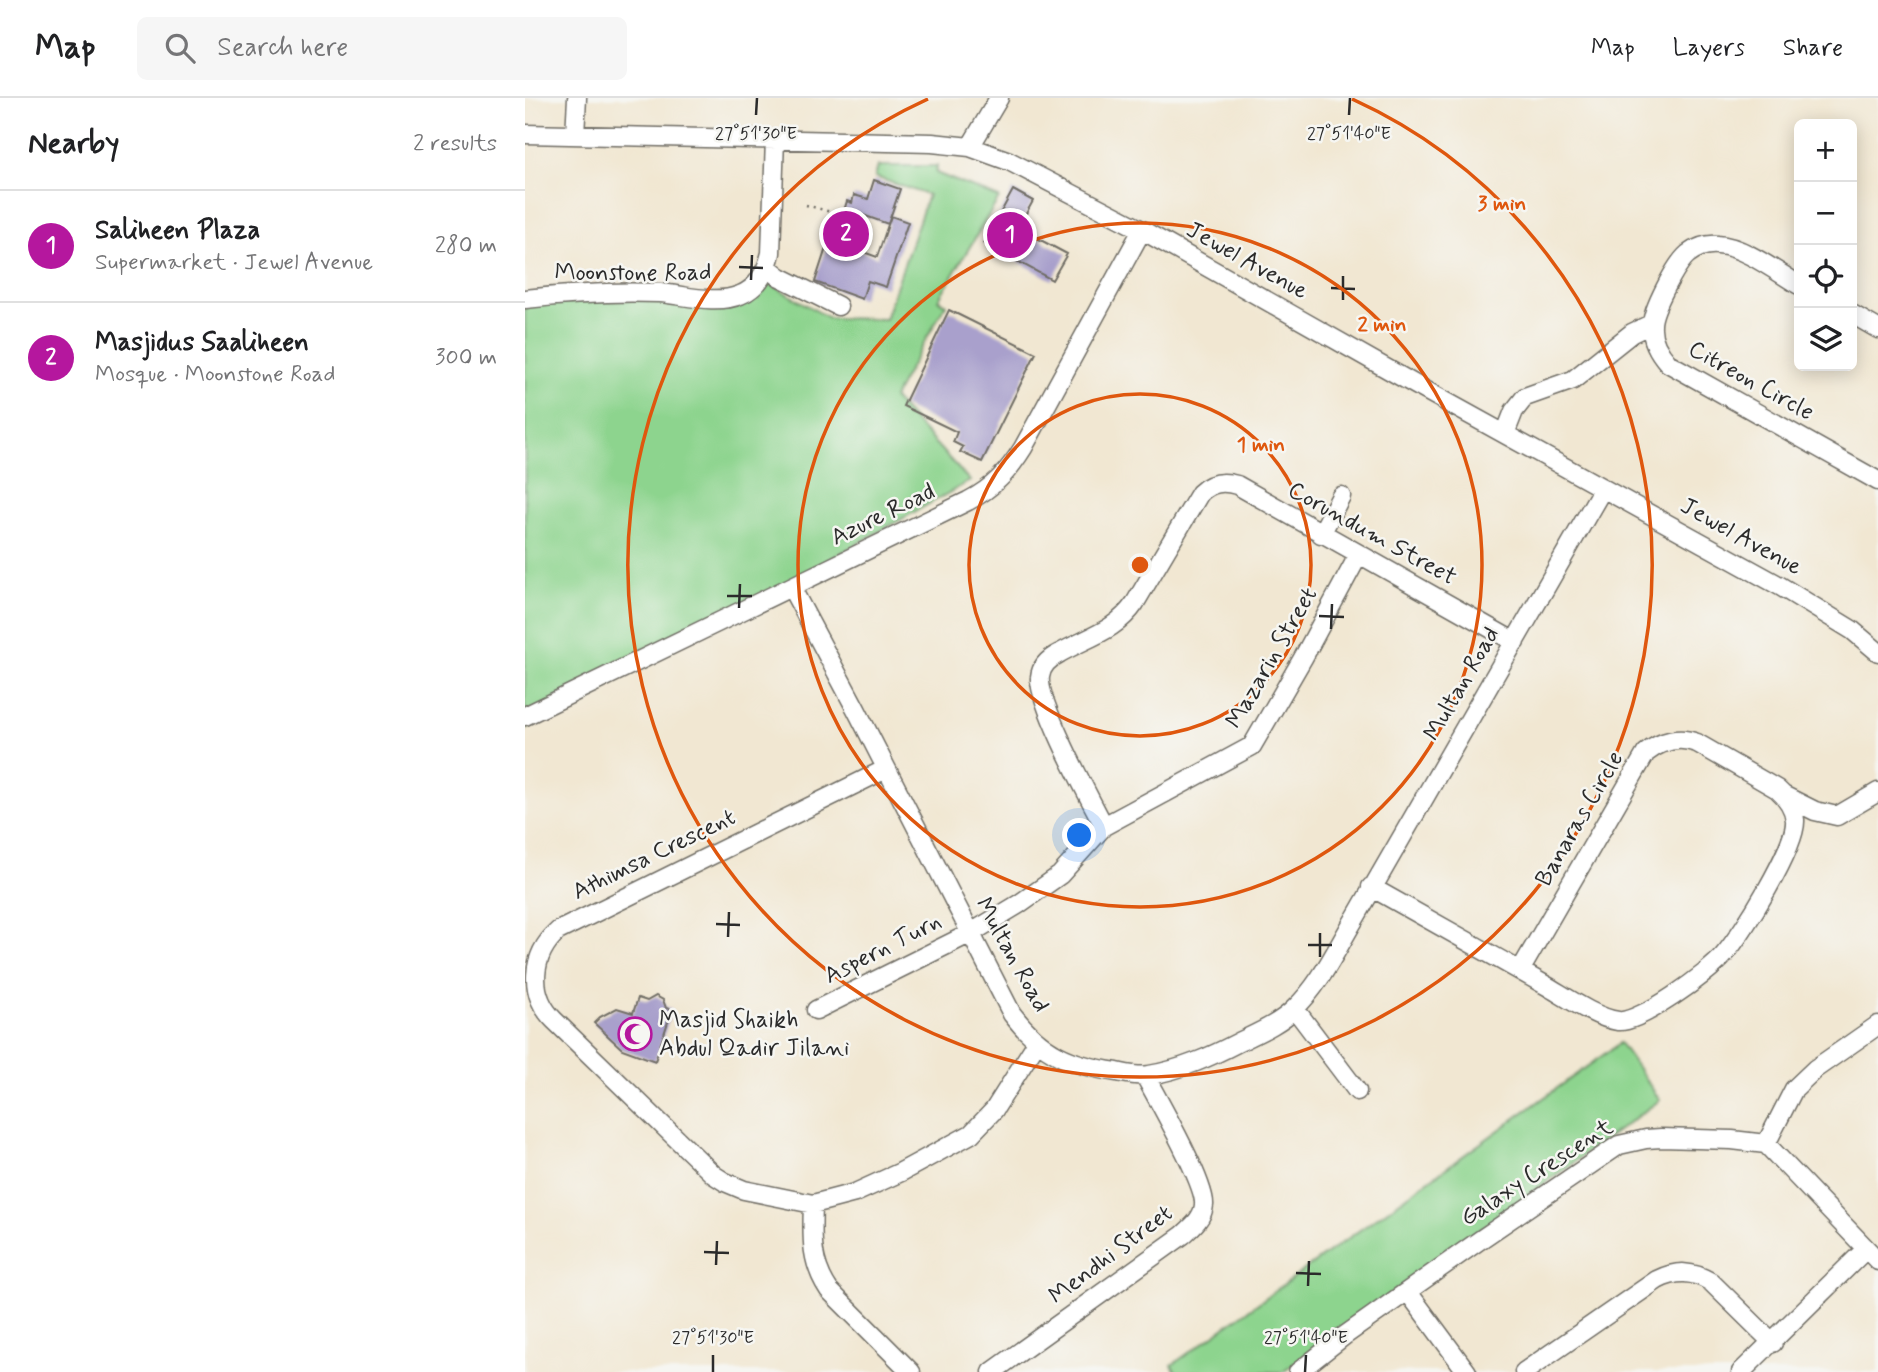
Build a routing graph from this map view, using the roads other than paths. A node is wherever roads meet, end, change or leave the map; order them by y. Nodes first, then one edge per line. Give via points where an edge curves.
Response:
1 (577, 98) edge
2 (999, 98) edge
3 (525, 134) edge
4 (575, 135) junction
5 (775, 139) junction
6 (970, 147) junction
7 (1142, 230) junction
8 (768, 267) junction
9 (1794, 282) edge
10 (525, 299) edge
11 (838, 306) dead end
12 (1857, 317) edge
13 (1651, 324) junction
14 (1878, 329) edge
15 (1505, 434) junction
16 (1878, 481) edge
17 (1603, 488) junction
18 (1342, 496) dead end
19 (1321, 534) junction
20 (1358, 556) junction
21 (791, 587) junction
22 (1515, 642) junction
23 (1876, 646) edge
24 (525, 716) edge
25 (886, 768) junction
26 (1878, 792) edge
27 (1785, 796) junction
28 (1104, 826) junction
29 (1371, 887) junction
30 (971, 933) junction
31 (1520, 971) junction
32 (1294, 1009) junction
33 (816, 1010) dead end
34 (1878, 1025) edge
35 (1037, 1042) junction
36 (1145, 1076) junction
37 (1357, 1091) dead end
38 (1766, 1144) junction
39 (813, 1204) junction
40 (1872, 1255) edge
41 (1408, 1292) junction
42 (1773, 1342) junction
43 (911, 1372) edge
44 (992, 1372) edge
45 (1298, 1372) edge
46 (1467, 1372) edge
47 (1524, 1372) edge
48 (1741, 1372) edge

1 - 4 street
2 - 6 street
3 - 4 street, Jewel Avenue
4 - 5 street, Jewel Avenue
5 - 6 street, Jewel Avenue
5 - 8 street
6 - 7 street, Jewel Avenue via 1031,171
7 - 15 street, Jewel Avenue
7 - 21 street, Azure Road via 1023,448 998,481 968,501
8 - 10 street, Moonstone Road via 751,289 722,298 626,293
8 - 11 street
9 - 13 street via 1737,250 1708,245 1683,259
12 - 14 street
13 - 15 street via 1632,333 1573,380 1525,397
13 - 16 street, Citreon Circle via 1656,346 1668,363
15 - 17 street, Jewel Avenue
17 - 22 street, Multan Road
17 - 23 street, Jewel Avenue via 1780,586
18 - 19 street
19 - 20 street, Corundum Street
19 - 28 street, Corundum Street via 1237,485 1219,482 1209,486 1200,493 1125,618 1045,664 1040,675 1042,695
20 - 22 street, Corundum Street
20 - 28 street, Mazarin Street via 1252,746
21 - 24 street, Azure Road
21 - 25 street, Multan Road
22 - 29 street, Multan Road
25 - 30 street, Multan Road
25 - 39 street, Athimsa Crescent via 571,924 549,939 538,968 537,994 545,1011 714,1175 744,1190
26 - 27 street, Banaras Circle via 1837,816
27 - 31 street, Banaras Circle via 1688,739 1657,744 1646,753
27 - 31 street via 1795,821 1791,841 1742,929 1724,956 1666,1000 1632,1019 1616,1021
28 - 30 street, Mazarin Street via 1050,884
29 - 31 street
29 - 32 street, Multan Road via 1318,979
30 - 33 street, Aspern Turn
30 - 35 street, Multan Road via 1012,1014
32 - 36 street, Multan Road via 1198,1062
32 - 37 street
34 - 38 street via 1794,1089
35 - 36 street, Multan Road via 1080,1065
35 - 39 street, Athimsa Crescent via 994,1110 971,1134 855,1193
36 - 44 street, Mendhi Street via 1199,1183 1204,1203 1200,1216 1183,1235
38 - 40 street
38 - 41 street, Galaxy Crescent via 1661,1138 1619,1145
39 - 43 street via 815,1264 823,1282
40 - 42 street
41 - 45 street, Galaxy Crescent
41 - 46 street
42 - 47 street via 1711,1282 1700,1275 1677,1273 1657,1280
42 - 48 street

